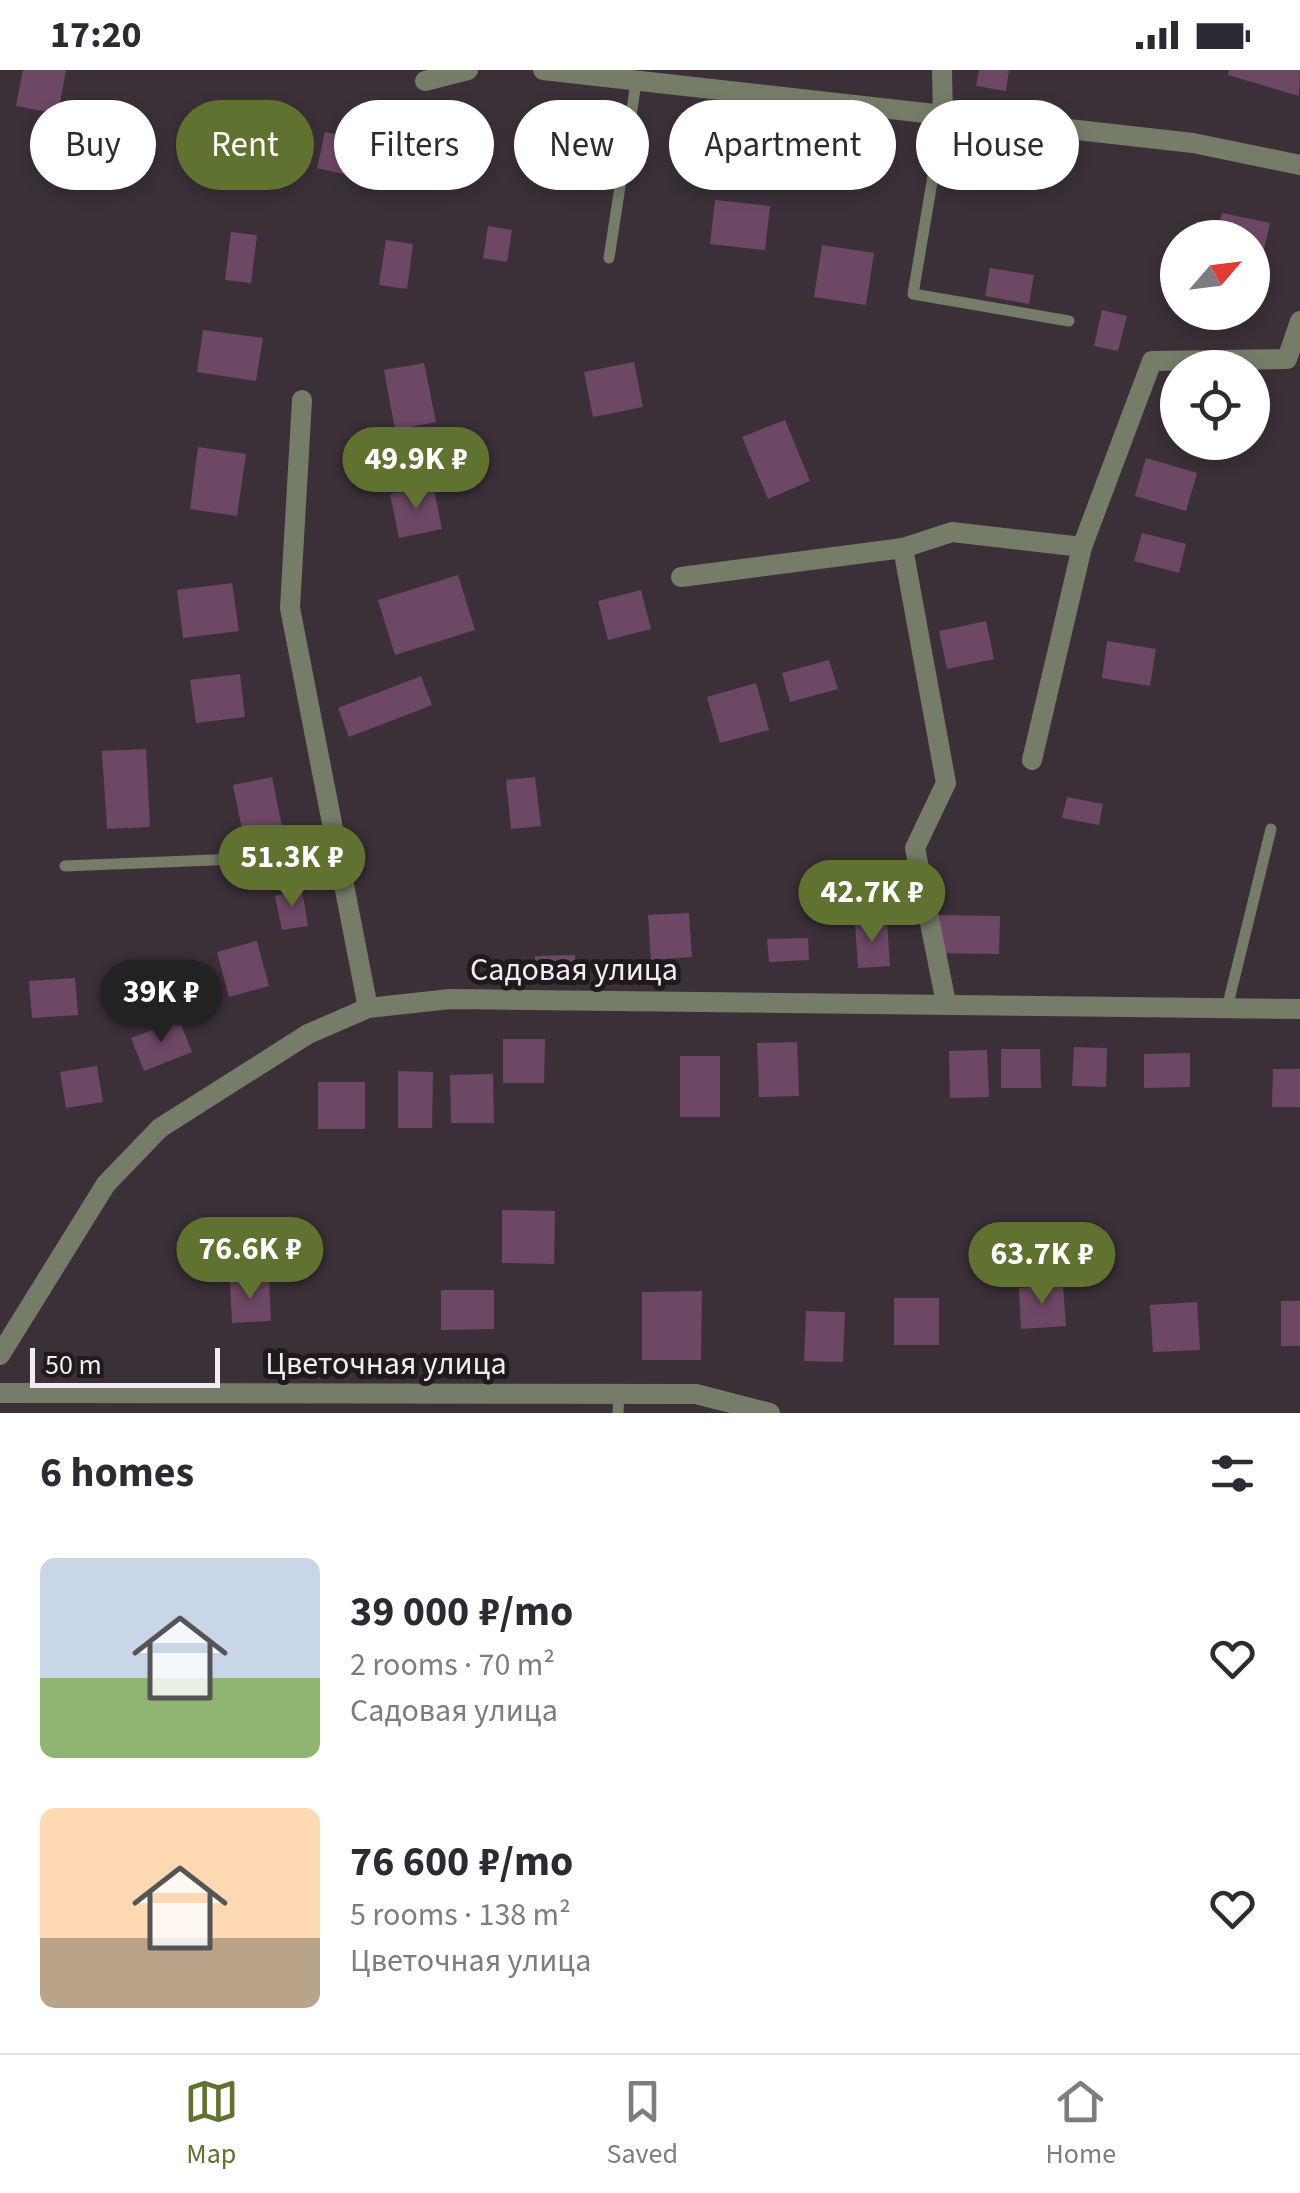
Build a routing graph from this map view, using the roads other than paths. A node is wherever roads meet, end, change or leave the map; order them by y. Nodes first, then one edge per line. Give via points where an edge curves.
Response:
1 (468, 70) edge
2 (543, 70) edge
3 (942, 70) edge
4 (425, 82) dead end
5 (636, 83) junction
6 (943, 100) edge
7 (916, 114) edge
8 (1079, 131) edge
9 (1300, 165) edge
10 (931, 190) edge
11 (609, 258) dead end
12 (1070, 321) dead end
13 (1300, 321) edge
14 (302, 400) dead end
15 (1082, 547) junction
16 (903, 548) junction
17 (681, 577) dead end
18 (1032, 760) dead end
19 (1271, 829) dead end
20 (338, 856) junction
21 (65, 866) dead end
22 (946, 1003) junction
23 (368, 1008) junction
24 (1227, 1008) junction
25 (1300, 1009) edge
26 (0, 1355) edge
27 (0, 1393) edge
28 (619, 1403) edge
29 (392, 1404) edge
30 (770, 1413) edge

1 - 4 street
2 - 5 street
3 - 6 street
5 - 7 street
5 - 11 lane
8 - 9 street via 1193,143
10 - 12 lane via 913,294
13 - 15 street via 1287,359 1152,361
14 - 20 street via 290,608
15 - 16 street via 952,532
15 - 18 street
16 - 17 street
16 - 22 street via 946,782 915,848
19 - 24 lane
20 - 21 lane
20 - 23 street
22 - 23 street, Садовая улица via 450,999
22 - 24 street, Садовая улица
23 - 26 street, Садовая улица via 308,1034 160,1128 106,1184
24 - 25 street, Садовая улица
27 - 29 street, Цветочная улица
28 - 29 street, Цветочная улица
28 - 30 street, Цветочная улица via 696,1394

